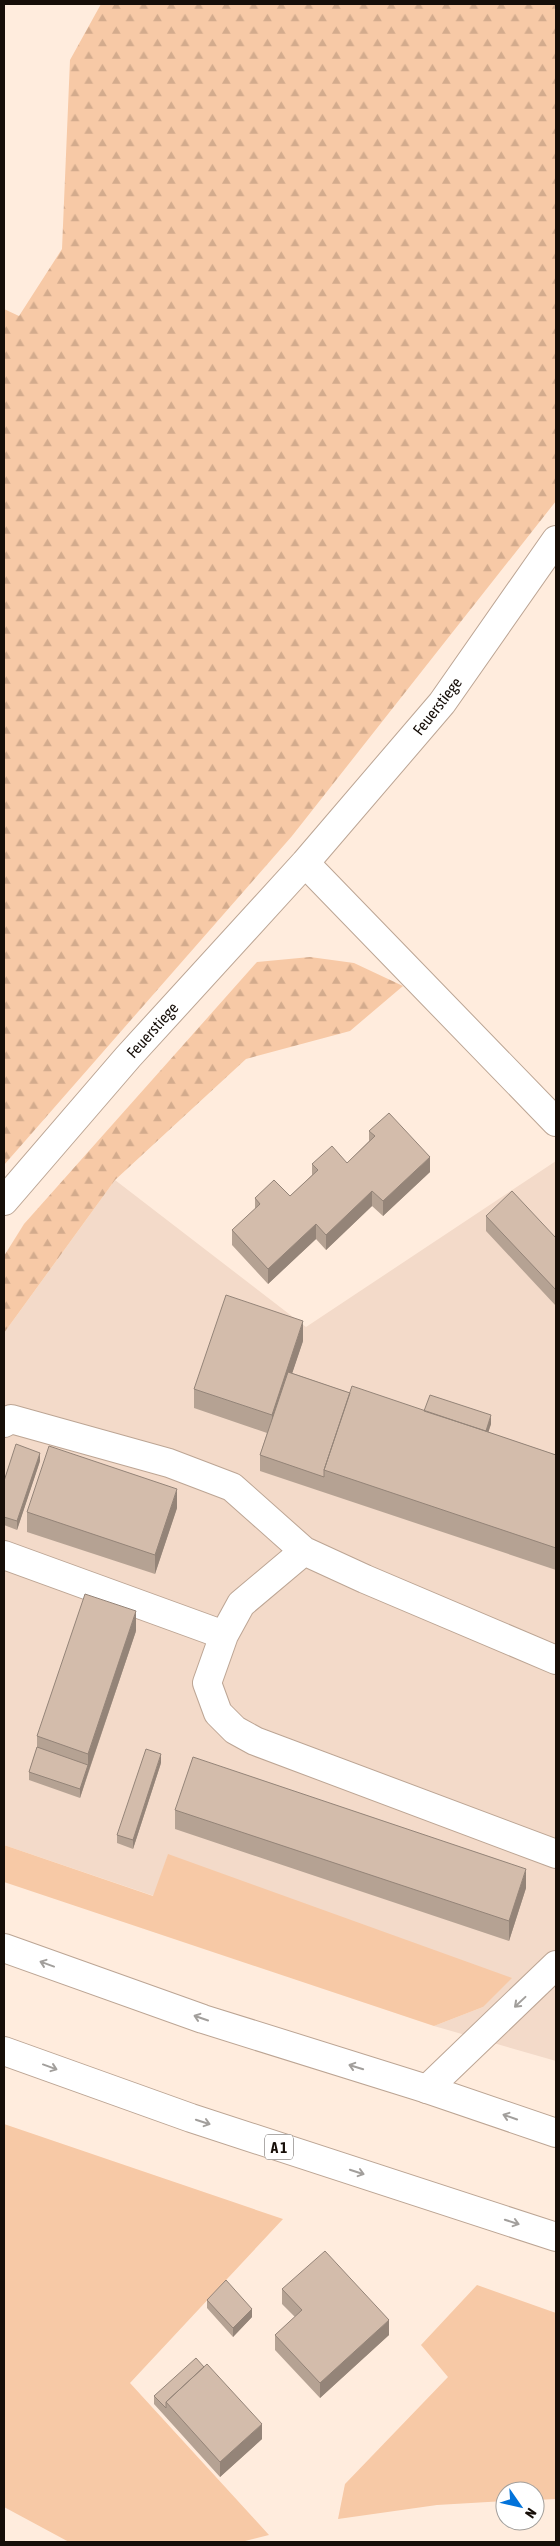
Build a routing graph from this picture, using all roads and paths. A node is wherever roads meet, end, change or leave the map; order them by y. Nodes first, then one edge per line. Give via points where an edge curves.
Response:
1 (556, 540) edge
2 (305, 863) junction
3 (556, 1122) edge
4 (4, 1202) edge
5 (4, 1423) edge
6 (304, 1551) junction
7 (4, 1555) edge
8 (224, 1635) junction
9 (556, 1660) edge
10 (556, 1854) edge
11 (4, 1948) edge
12 (556, 1968) edge
13 (4, 2051) edge
14 (427, 2089) junction
15 (556, 2133) edge
16 (556, 2237) edge

1 - 2 main road, Feuerstiege via 442,703
2 - 3 main road
2 - 4 main road, Feuerstiege via 128,1057
5 - 6 main road via 11,1419 47,1428 170,1463 232,1487
6 - 8 main road via 241,1604
6 - 9 main road
7 - 8 main road
8 - 10 main road via 207,1683 218,1713 235,1730 255,1741
14 -> 11 main road via 203,2019
12 -> 14 main road
13 -> 16 main road, A 1 via 192,2118
15 -> 14 main road

